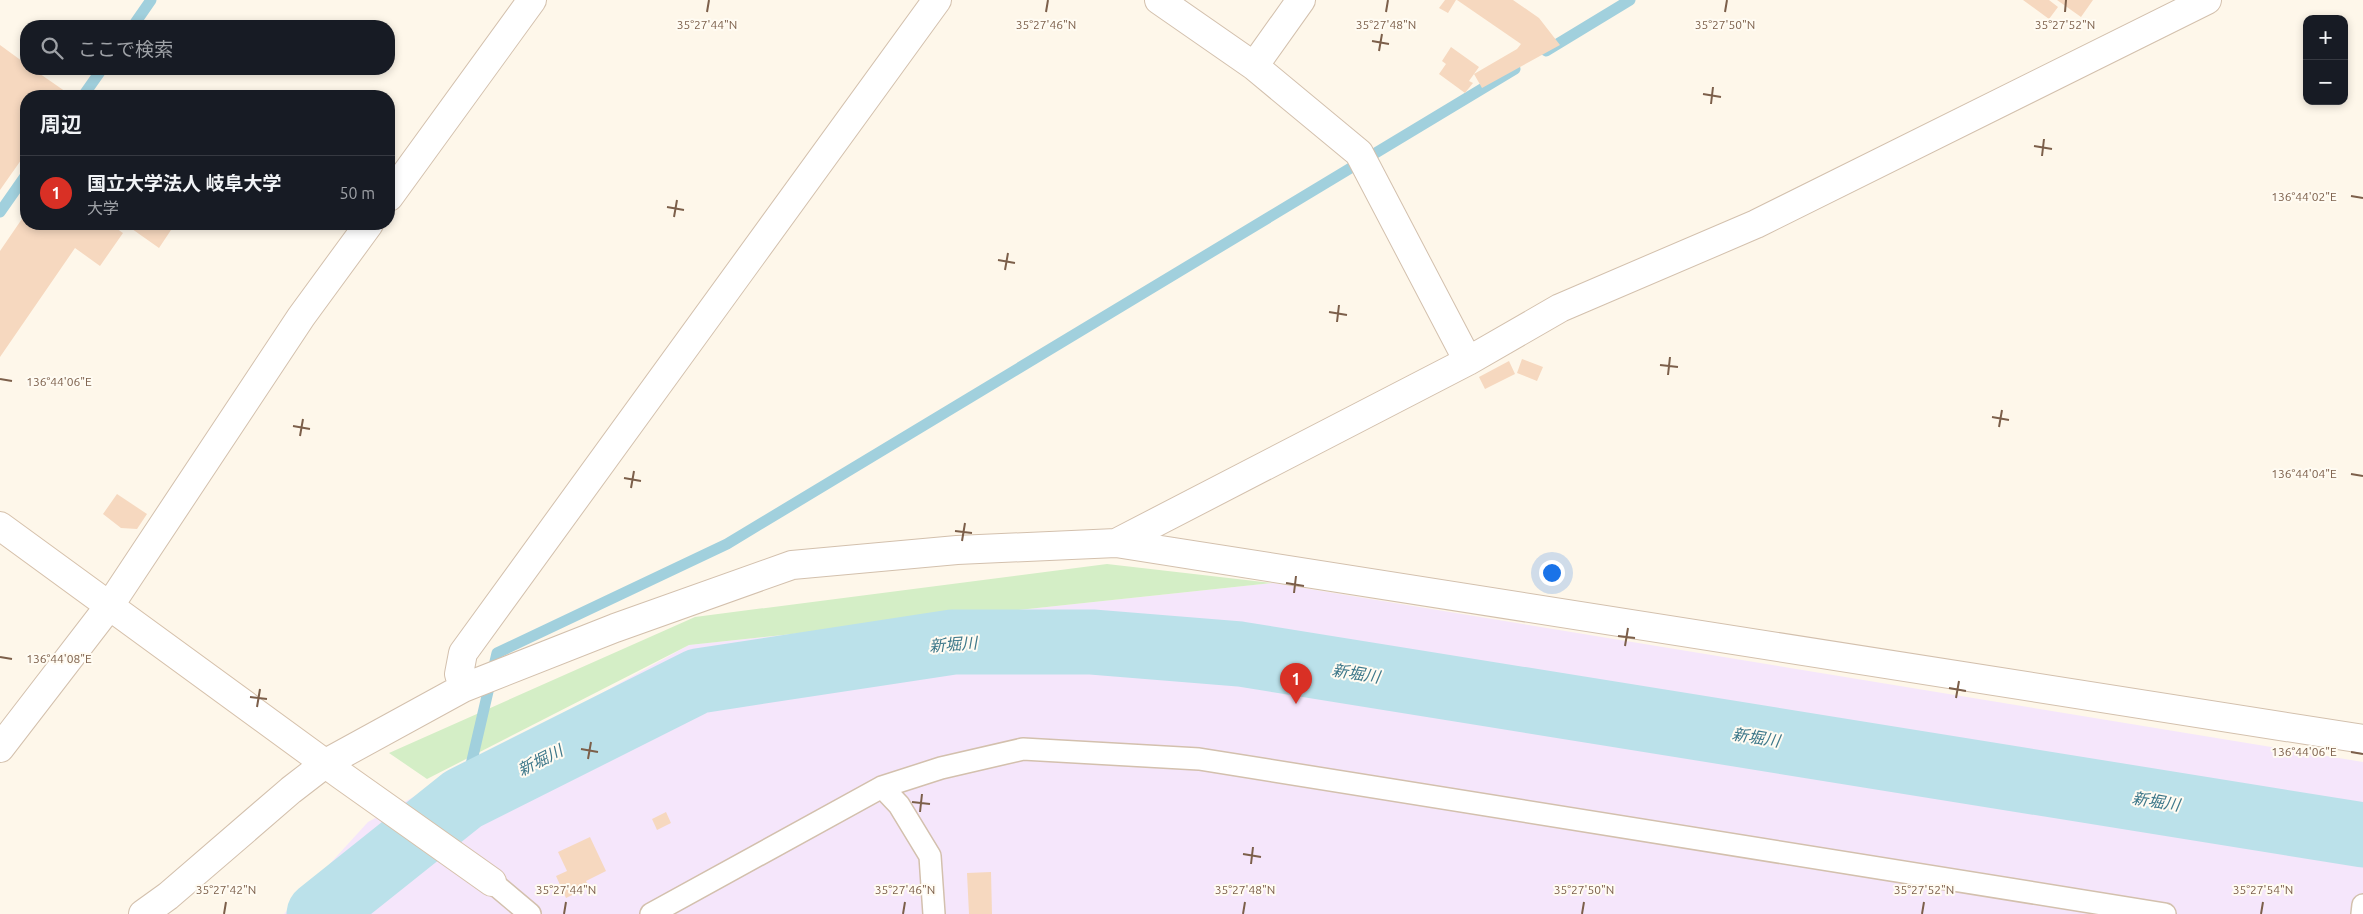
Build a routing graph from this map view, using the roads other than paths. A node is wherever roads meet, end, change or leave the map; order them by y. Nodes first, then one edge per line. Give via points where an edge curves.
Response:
1 (532, 0) edge
2 (936, 0) edge
3 (1158, 0) edge
4 (1301, 0) edge
5 (2207, 0) edge
6 (1254, 66) junction
7 (395, 189) edge
8 (365, 230) edge
9 (1468, 361) junction
10 (0, 526) edge
11 (1116, 543) junction
12 (110, 605) junction
13 (463, 688) junction
14 (2363, 739) edge
15 (0, 748) edge
16 (334, 769) junction
17 (882, 787) junction
18 (492, 882) joint
19 (2363, 905) edge
20 (142, 914) edge
21 (530, 914) edge
22 (650, 914) edge
23 (934, 914) edge
24 (2165, 914) edge
25 (2362, 914) edge

1 - 7 street
2 - 13 street via 463,653 459,674
3 - 6 street
4 - 6 street
5 - 9 street via 1756,224 1560,308
6 - 9 street via 1359,153
8 - 12 street via 302,317
9 - 11 street
10 - 12 street
11 - 13 street via 958,550 792,565 615,628
11 - 14 street
12 - 15 street
12 - 16 street
13 - 16 street
16 - 18 street
16 - 20 street via 291,790 168,896
17 - 22 lane
17 - 23 lane via 899,805 930,856
17 - 24 lane via 941,768 1023,749 1199,759
18 - 21 lane
19 - 25 lane

